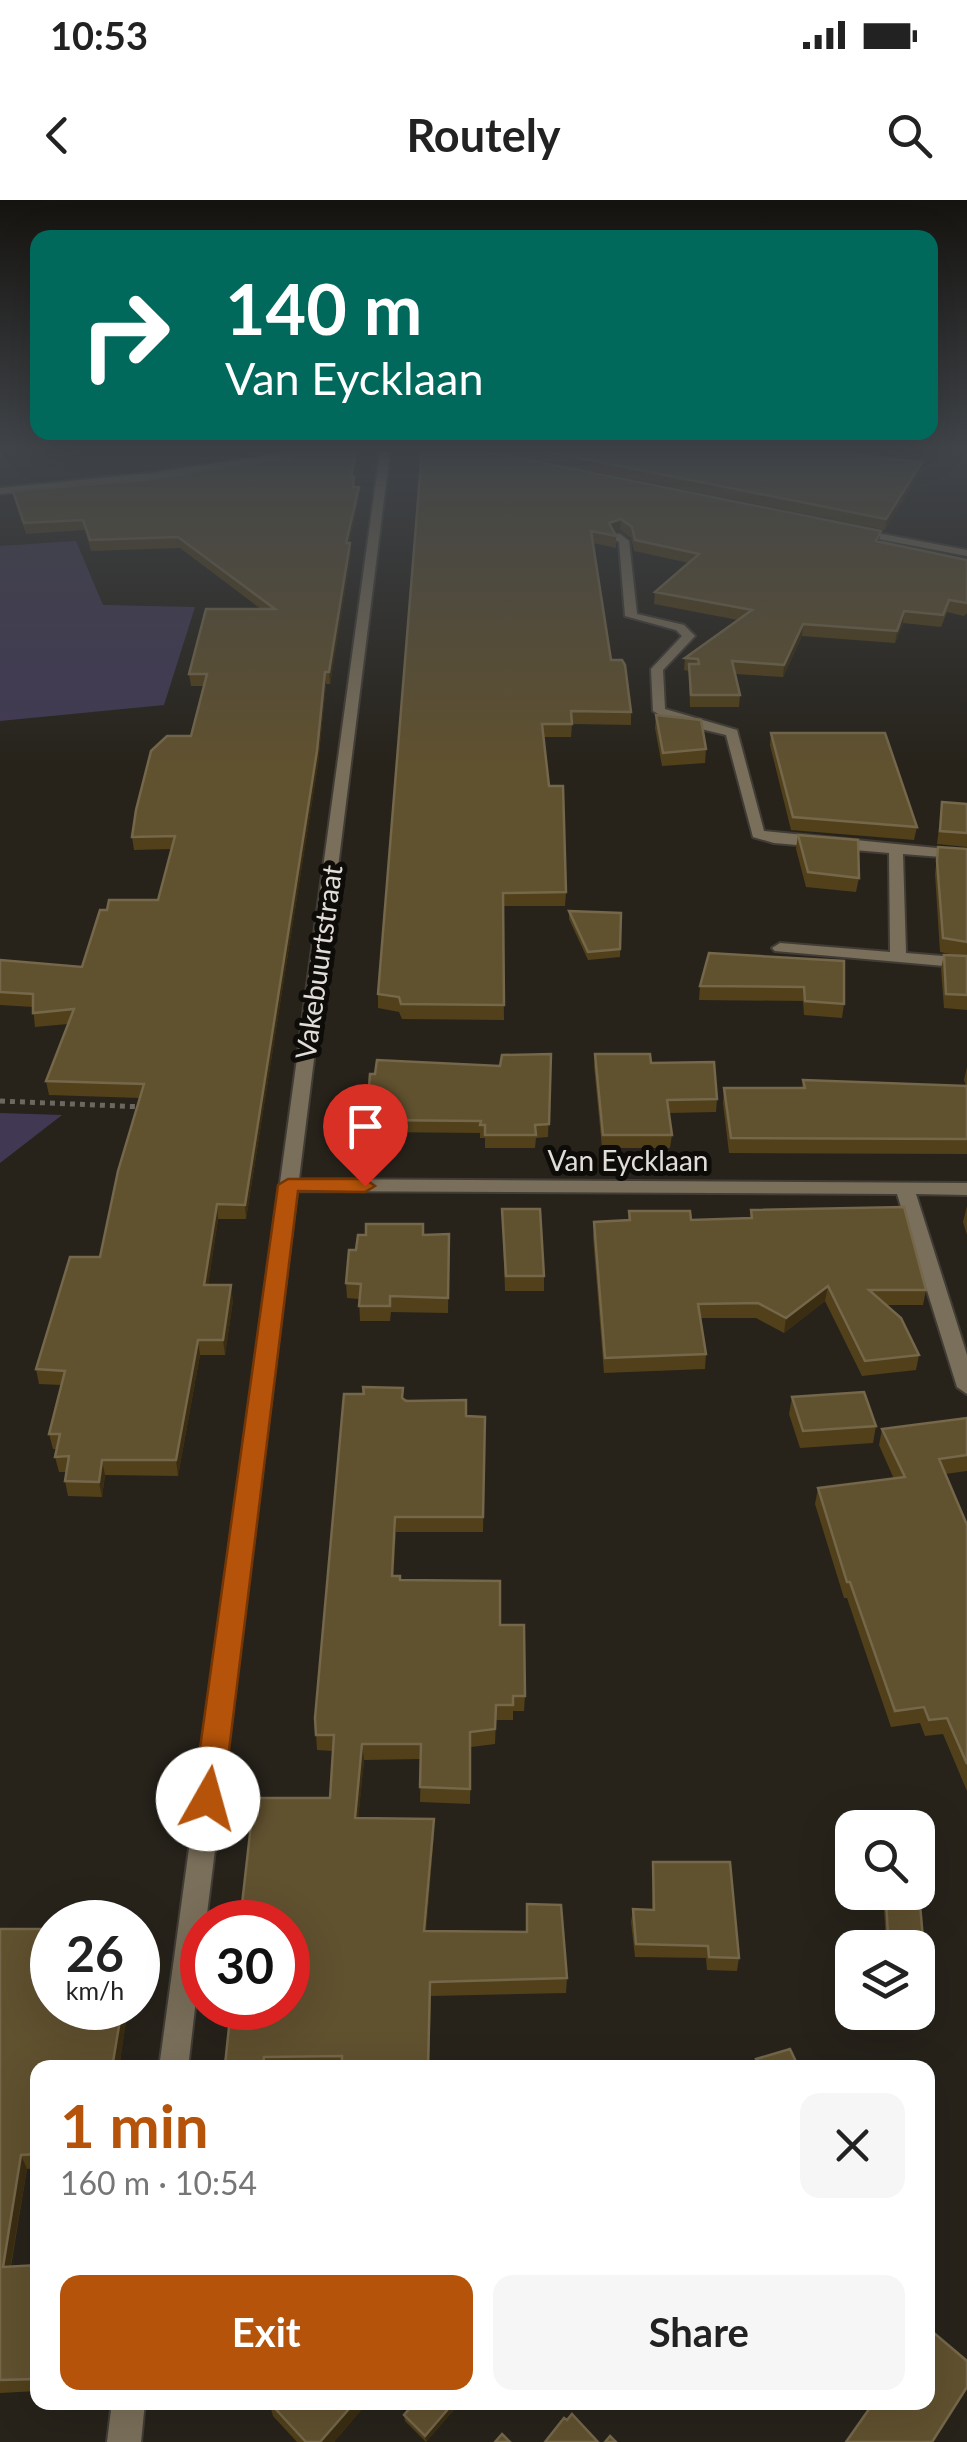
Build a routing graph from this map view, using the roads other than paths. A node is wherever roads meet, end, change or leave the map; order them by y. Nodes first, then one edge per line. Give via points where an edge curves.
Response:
1 (372, 556) edge
2 (625, 556) edge
3 (896, 850) junction
4 (967, 855) edge
5 (780, 948) dead end
6 (898, 958) junction
7 (967, 963) edge
8 (288, 1185) junction
9 (967, 1189) edge
10 (905, 1190) junction
11 (967, 1387) edge
12 (174, 2060) edge
13 (128, 2410) edge
14 (124, 2442) edge

1 - 8 street, Vakebuurtstraat
2 - 3 street via 631,616 680,627 689,636 657,669 659,711 732,733 758,834
3 - 4 street
3 - 6 street
5 - 6 street
6 - 7 street
8 - 10 street, Van Eycklaan
8 - 12 street, Vakebuurtstraat
9 - 10 street, Van Eycklaan
10 - 11 street
13 - 14 street

